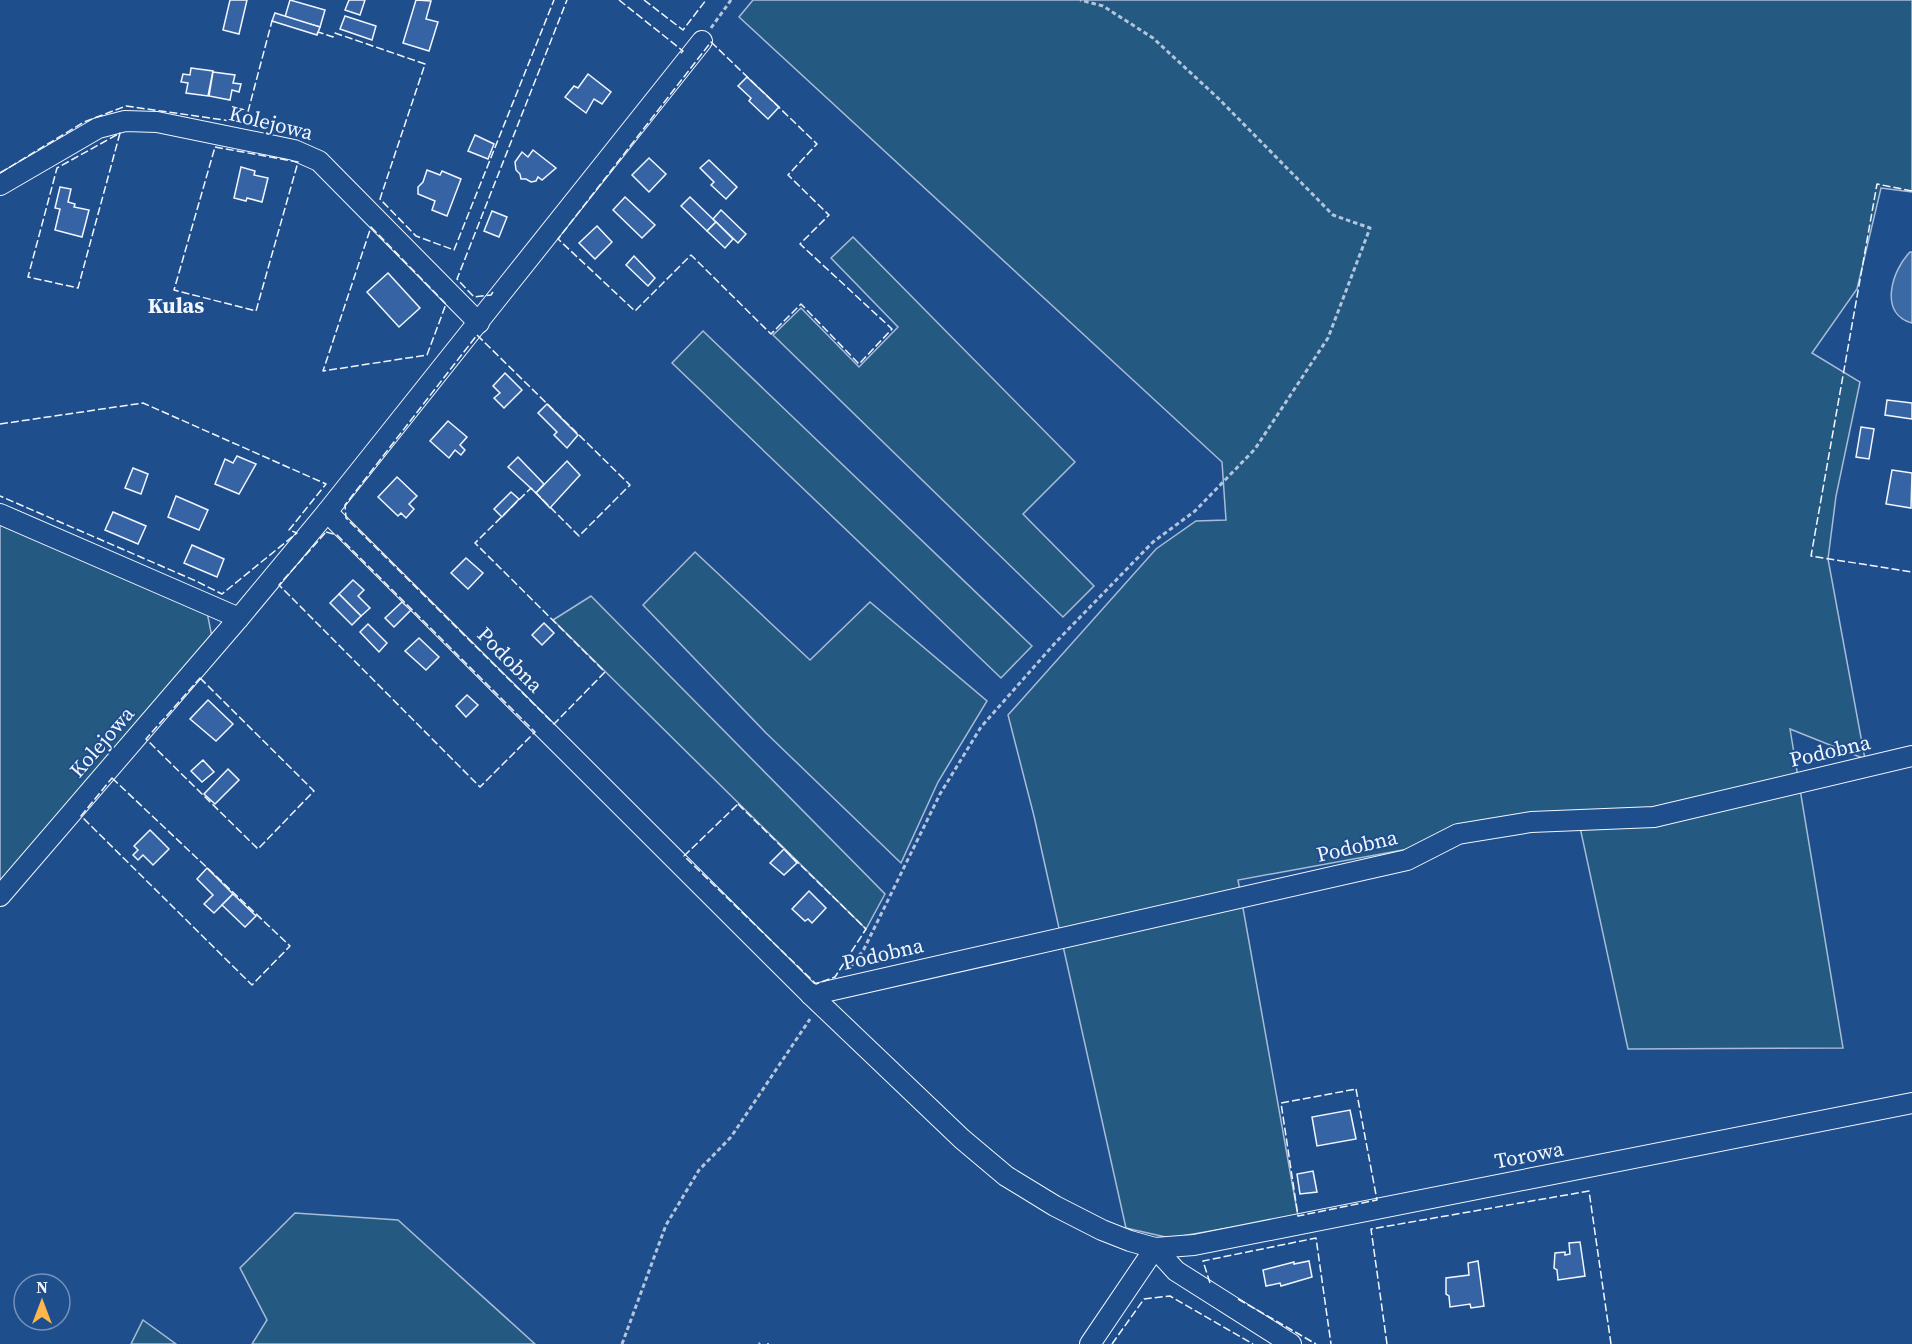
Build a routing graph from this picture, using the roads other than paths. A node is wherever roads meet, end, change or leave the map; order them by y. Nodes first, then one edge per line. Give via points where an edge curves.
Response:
1 (702, 41) road end
2 (0, 185) edge
3 (479, 323) junction
4 (327, 512) junction
5 (0, 514) edge
6 (240, 618) junction
7 (1912, 756) edge
8 (0, 896) edge
9 (816, 999) junction
10 (1912, 1103) edge
11 (1155, 1248) junction
12 (1090, 1344) edge
13 (1291, 1344) edge

1 - 3 street, Kolejowa
2 - 3 street, Kolejowa via 98,128 125,121 157,122 294,150 319,161
3 - 4 street, Kolejowa
4 - 6 street, Kolejowa
4 - 9 street, Podobna
5 - 6 street
6 - 8 street, Kolejowa
7 - 9 street, Podobna via 1654,817 1531,822 1458,834 1407,860 836,989
9 - 11 street, Podobna via 1006,1176 1102,1230
10 - 11 street, Torowa via 1194,1245
11 - 12 street
11 - 13 street via 1176,1271

